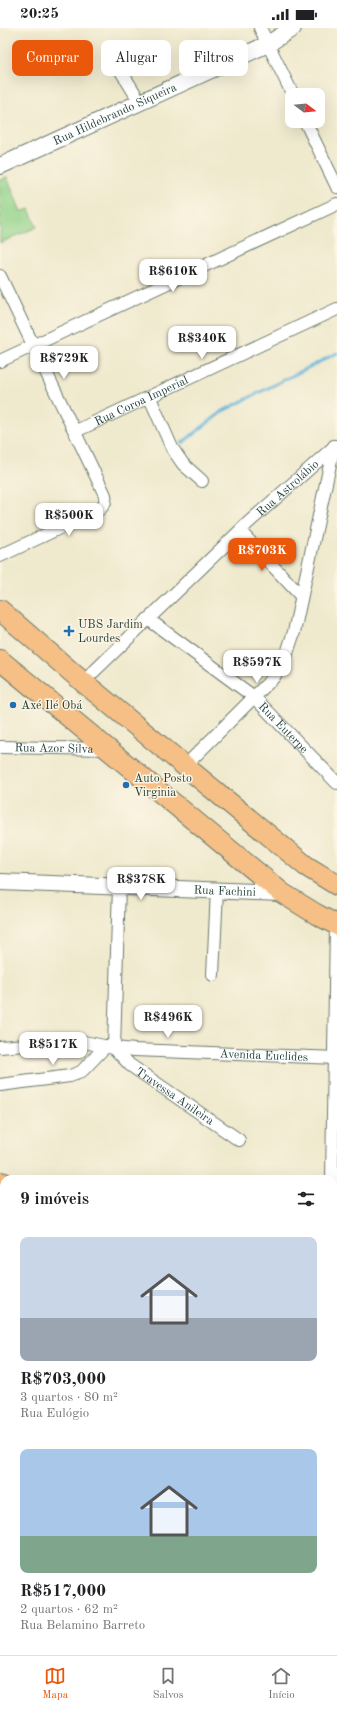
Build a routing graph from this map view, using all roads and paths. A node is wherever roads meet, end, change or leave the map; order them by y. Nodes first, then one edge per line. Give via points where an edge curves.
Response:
1 (260, 28) edge
2 (295, 28) edge
3 (268, 44) junction
4 (124, 76) edge
5 (290, 88) edge
6 (140, 102) junction
7 (308, 128) edge
8 (0, 166) edge
9 (337, 187) edge
10 (337, 204) edge
11 (0, 276) edge
12 (337, 309) edge
13 (33, 346) junction
14 (0, 362) edge
15 (150, 398) junction
16 (76, 431) junction
17 (336, 445) edge
18 (202, 481) dead end
19 (240, 531) junction
20 (0, 556) edge
21 (301, 596) junction
22 (0, 610) edge
23 (148, 619) junction
24 (0, 660) edge
25 (83, 682) junction
26 (254, 697) junction
27 (0, 747) edge
28 (108, 749) junction
29 (186, 765) junction
30 (337, 783) edge
31 (0, 882) edge
32 (337, 885) edge
33 (119, 886) junction
34 (216, 890) junction
35 (282, 893) junction
36 (337, 925) edge
37 (213, 975) dead end
38 (0, 1046) edge
39 (110, 1047) junction
40 (336, 1058) edge
41 (0, 1084) edge
42 (239, 1140) dead end
43 (332, 1175) edge

1 - 3 street
2 - 3 street, Rua Hildebrando Siqueira
3 - 5 street
3 - 6 street, Rua Hildebrando Siqueira
4 - 6 street
6 - 8 street, Rua Hildebrando Siqueira
7 - 9 street
10 - 13 street
11 - 13 street
12 - 15 street, Rua Coroa Imperial
13 - 14 street
13 - 16 street
15 - 16 street, Rua Coroa Imperial
15 - 18 street via 172,448 183,464
16 - 20 street via 105,494 104,505
17 - 19 street, Rua Astrolábio
17 - 21 street
19 - 21 street
19 - 23 street, Rua Astrolábio
21 - 26 street via 286,656 274,677
22 - 25 main road
23 - 25 street, Rua Astrolábio
23 - 26 street, Rua Euterpe
24 - 28 main road
25 - 29 main road
26 - 29 street
26 - 30 street, Rua Euterpe
27 - 28 street, Rua Azor Silva
28 - 35 main road
29 - 32 main road via 306,866
31 - 33 street, Rua Fachini
33 - 34 street, Rua Fachini
33 - 39 street
34 - 35 street, Rua Fachini
34 - 37 street
35 - 36 main road
36 - 40 street
38 - 39 street, Avenida Euclides via 79,1040
39 - 40 street, Avenida Euclides
39 - 41 street via 81,1072 70,1076
39 - 42 street, Travessa Anileira via 134,1068
40 - 43 street

